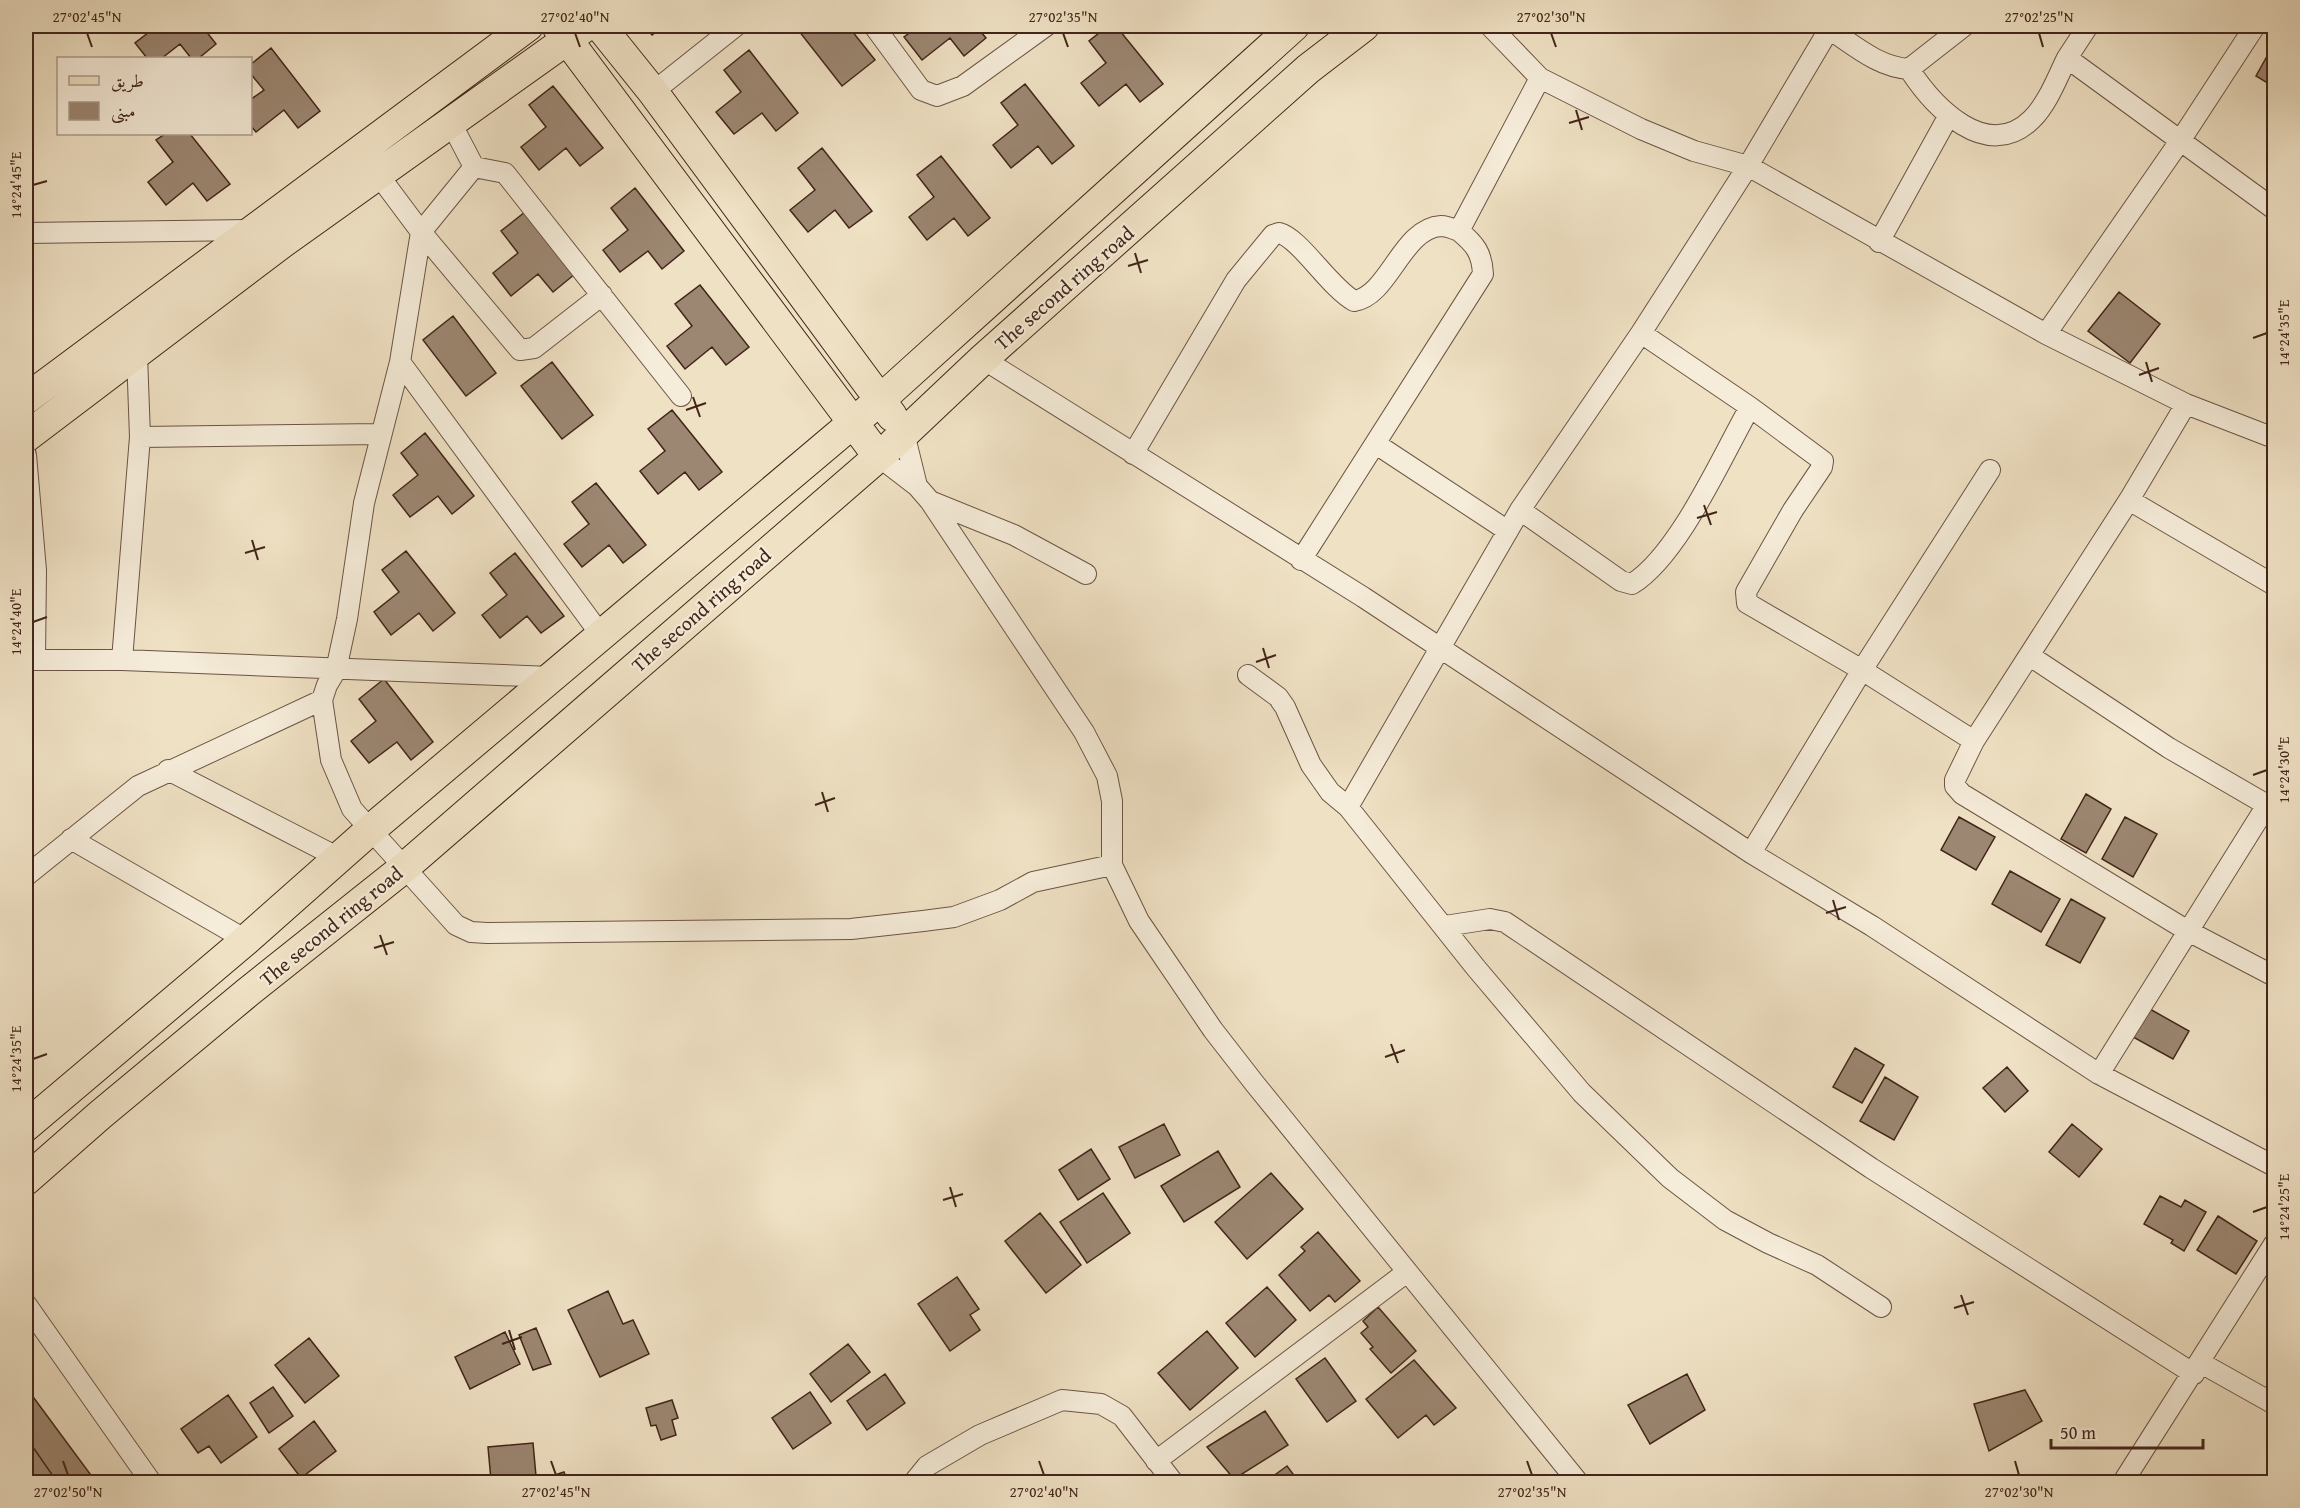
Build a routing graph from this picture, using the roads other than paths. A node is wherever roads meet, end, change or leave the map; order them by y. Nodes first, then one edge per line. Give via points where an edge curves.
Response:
1 (528, 26) edge
2 (600, 26) edge
3 (736, 26) edge
4 (874, 26) edge
5 (1046, 26) edge
6 (1294, 26) edge
7 (1364, 26) edge
8 (1490, 26) edge
9 (1964, 26) edge
10 (2088, 26) edge
11 (2255, 26) edge
12 (1830, 27) edge
13 (570, 30) edge
14 (2067, 58) junction
15 (1908, 69) junction
16 (1540, 78) junction
17 (652, 92) junction
18 (1948, 117) junction
19 (450, 121) junction
20 (2180, 141) junction
21 (1748, 166) junction
22 (474, 167) junction
23 (377, 173) junction
24 (2274, 209) edge
25 (249, 230) junction
26 (1459, 231) junction
27 (421, 232) junction
28 (26, 233) edge
29 (1879, 242) junction
30 (602, 295) junction
31 (1641, 333) junction
32 (2046, 334) junction
33 (137, 355) junction
34 (983, 359) junction
35 (400, 362) junction
36 (681, 396) dead end
37 (26, 399) edge
38 (880, 400) junction
39 (2186, 404) junction
40 (1750, 407) junction
41 (851, 423) junction
42 (904, 433) junction
43 (380, 434) junction
44 (26, 437) edge
45 (140, 437) junction
46 (2274, 438) edge
47 (1376, 444) junction
48 (1133, 454) junction
49 (26, 455) edge
50 (878, 456) junction
51 (1990, 470) dead end
52 (917, 486) junction
53 (2129, 500) junction
54 (930, 501) junction
55 (1520, 510) junction
56 (1508, 531) junction
57 (1301, 560) junction
58 (1086, 574) dead end
59 (2274, 585) edge
60 (601, 635) junction
61 (1439, 649) junction
62 (2030, 656) junction
63 (30, 660) edge
64 (122, 660) junction
65 (336, 670) junction
66 (1862, 670) junction
67 (1248, 675) dead end
68 (551, 677) junction
69 (322, 700) junction
70 (1974, 741) junction
71 (168, 770) junction
72 (1348, 807) junction
73 (2271, 807) edge
74 (369, 831) junction
75 (71, 839) junction
76 (1751, 852) junction
77 (339, 858) junction
78 (1112, 865) junction
79 (405, 867) junction
80 (26, 876) edge
81 (1445, 926) junction
82 (2188, 931) junction
83 (246, 940) junction
84 (2274, 976) edge
85 (2099, 1074) junction
86 (26, 1126) edge
87 (2274, 1166) edge
88 (26, 1180) edge
89 (2274, 1244) edge
90 (1407, 1272) junction
91 (26, 1304) edge
92 (1881, 1307) dead end
93 (2198, 1368) junction
94 (2274, 1404) edge
95 (1156, 1461) junction
96 (151, 1482) edge
97 (914, 1482) edge
98 (1173, 1482) edge
99 (1578, 1482) edge
100 (2123, 1482) edge

1 - 25 main road
2 - 17 main road
3 - 17 street
4 - 5 street via 921,90 937,96 963,86
6 - 38 main road, The second ring road
7 - 34 main road, The second ring road via 1308,69
8 - 16 street
9 - 15 street
10 - 14 street
11 - 20 street
12 - 15 street via 1881,62
12 - 21 street
13 - 19 main road
13 - 41 main road
14 - 18 street via 2043,103 2017,129 1996,135 1974,131
14 - 20 street
15 - 18 street
16 - 21 street via 1641,129 1694,151
16 - 26 street
17 - 38 main road
18 - 29 street
19 - 22 street
19 - 23 main road
20 - 24 street
20 - 32 street
21 - 29 street
21 - 31 street
22 - 27 street
22 - 30 street via 506,173
23 - 27 street
23 - 33 main road
25 - 28 street
25 - 37 main road
26 - 47 street via 1476,245 1484,274
26 - 48 street via 1441,226 1427,231 1411,244 1371,293 1354,301 1331,283 1289,237 1273,235 1236,280
27 - 30 street via 520,350 534,348
27 - 35 street
29 - 32 street
30 - 36 street
31 - 40 street
31 - 55 street
32 - 39 street
33 - 44 main road
33 - 45 street
34 - 42 main road, The second ring road
34 - 48 street
35 - 43 street
35 - 60 street
38 - 41 main road, The second ring road
38 - 42 main road
39 - 46 street
39 - 53 street
40 - 55 street via 1696,507 1653,566 1632,584 1621,581
40 - 66 street via 1824,463 1792,510 1746,592 1747,603
41 - 50 main road
41 - 60 main road, The second ring road
42 - 50 main road, The second ring road
42 - 52 street
43 - 45 street
43 - 65 street via 364,503
45 - 64 street
47 - 56 street
47 - 57 street
48 - 57 street
49 - 63 street via 36,570
50 - 52 street
50 - 79 main road, The second ring road
51 - 66 street
52 - 54 street
53 - 59 street
53 - 62 street
54 - 58 street via 1014,535
54 - 78 street via 1084,732 1107,776 1112,801
55 - 56 street
56 - 61 street
57 - 61 street
60 - 68 main road, The second ring road
61 - 72 street
61 - 76 street
62 - 70 street
62 - 73 street via 2169,748
63 - 64 street
64 - 65 street
65 - 68 street via 461,671
65 - 69 street
66 - 70 street
66 - 76 street
67 - 72 street via 1286,707 1311,765 1330,792
68 - 74 main road, The second ring road
69 - 71 street
69 - 74 street via 334,769 352,809
70 - 82 street via 1955,780 1957,790
71 - 75 street via 124,795
71 - 77 street
72 - 81 street
73 - 82 street
74 - 77 main road, The second ring road
74 - 79 street
75 - 80 street
75 - 83 street
76 - 85 street
77 - 83 main road, The second ring road
78 - 79 street via 1032,882 1000,900 954,917 851,929 487,933 471,932 456,925
78 - 90 street via 1139,921 1213,1030
79 - 88 main road, The second ring road via 239,999
81 - 92 street via 1582,1093 1670,1178 1725,1220 1817,1264
81 - 93 street via 1490,919 1505,922 1871,1168
82 - 84 street
82 - 85 street
83 - 86 main road, The second ring road
85 - 87 street
89 - 93 street
90 - 95 street
90 - 99 street
91 - 96 street
93 - 94 street
93 - 100 street
95 - 97 street via 1122,1416 1101,1404 1062,1400 980,1435 927,1466
95 - 98 street

